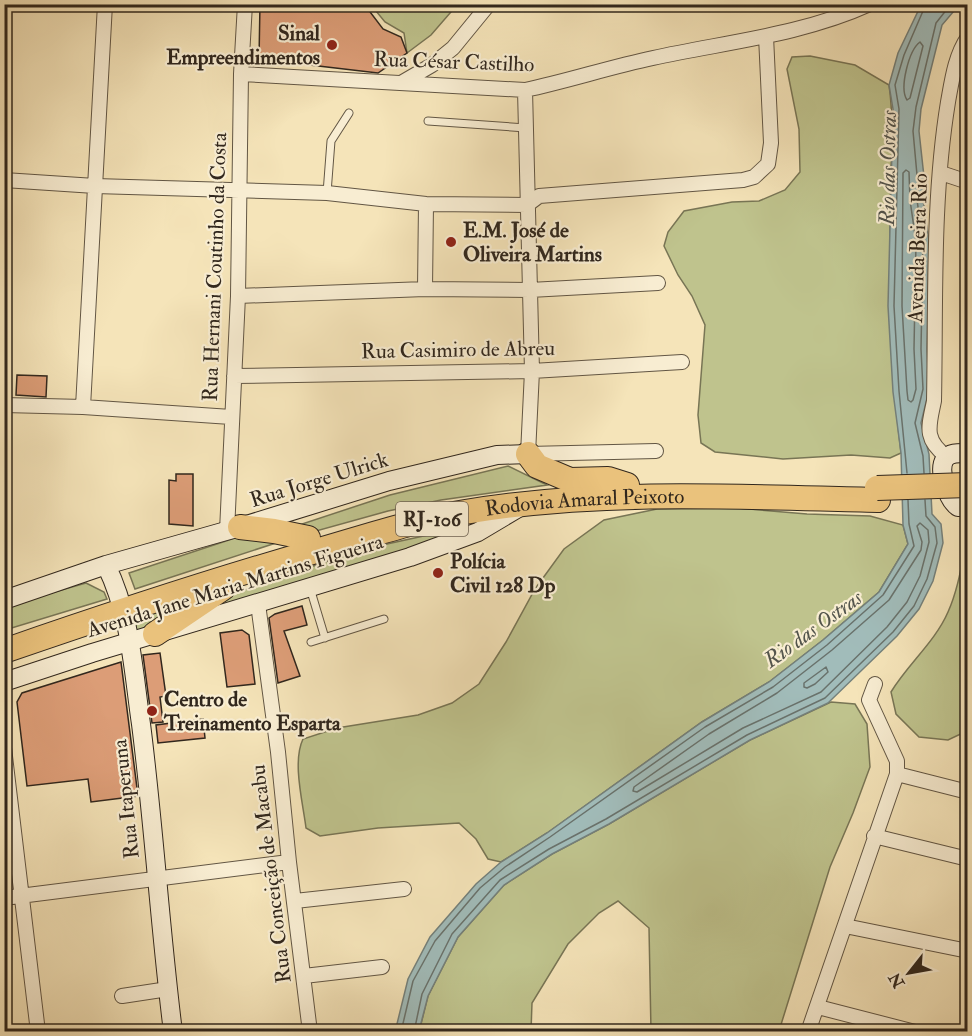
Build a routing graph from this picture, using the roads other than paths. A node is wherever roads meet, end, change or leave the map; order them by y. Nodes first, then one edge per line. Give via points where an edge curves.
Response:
1 (105, 4) edge
2 (245, 4) edge
3 (489, 4) edge
4 (870, 4) edge
5 (766, 36) junction
6 (968, 37) edge
7 (961, 71) edge
8 (241, 74) junction
9 (400, 83) junction
10 (525, 90) junction
11 (349, 113) dead end
12 (428, 121) dead end
13 (526, 128) junction
14 (941, 173) junction
15 (4, 180) edge
16 (968, 182) edge
17 (95, 186) junction
18 (240, 190) junction
19 (327, 193) junction
20 (426, 204) junction
21 (527, 205) junction
22 (658, 283) dead end
23 (425, 289) junction
24 (530, 290) junction
25 (238, 296) junction
26 (682, 362) dead end
27 (532, 371) junction
28 (234, 376) junction
29 (4, 405) edge
30 (83, 407) junction
31 (231, 417) junction
32 (656, 450) dead end
33 (968, 453) edge
34 (528, 454) junction
35 (947, 457) junction
36 (627, 485) junction
37 (968, 485) edge
38 (877, 494) junction
39 (964, 503) edge
40 (524, 505) junction
41 (465, 512) junction
42 (233, 529) junction
43 (478, 532) junction
44 (308, 538) junction
45 (270, 564) junction
46 (106, 565) junction
47 (310, 588) junction
48 (4, 600) edge
49 (122, 603) junction
50 (258, 604) junction
51 (384, 619) dead end
52 (155, 634) junction
53 (4, 636) edge
54 (325, 638) junction
55 (130, 641) junction
56 (312, 642) dead end
57 (4, 651) edge
58 (4, 661) edge
59 (4, 682) edge
60 (875, 684) dead end
61 (4, 748) edge
62 (897, 774) junction
63 (968, 792) edge
64 (874, 836) junction
65 (968, 859) edge
66 (289, 862) junction
67 (158, 880) junction
68 (404, 890) dead end
69 (21, 896) junction
70 (4, 898) edge
71 (295, 901) junction
72 (845, 926) junction
73 (968, 951) edge
74 (382, 967) dead end
75 (304, 976) junction
76 (168, 989) junction
77 (122, 996) dead end
78 (818, 1007) junction
79 (38, 1032) edge
80 (173, 1032) edge
81 (310, 1032) edge
82 (808, 1032) edge
83 (915, 1032) edge

1 - 17 street
2 - 8 street, Rua Hernani Coutinho da Costa
3 - 9 street via 453,48
4 - 5 street, Rua César Castilho via 843,17
5 - 10 street, Rua César Castilho via 651,58
5 - 21 street via 771,143 768,164 754,177 539,196
6 - 7 street, Avenida Beira Rio
7 - 14 street, Avenida Beira Rio via 945,123
8 - 9 street, Rua César Castilho
8 - 18 street, Rua Hernani Coutinho da Costa
9 - 10 street, Rua César Castilho
10 - 13 street
11 - 19 lane via 331,141
12 - 13 lane
13 - 21 street
14 - 16 street
14 - 35 street, Avenida Beira Rio via 934,401 929,426 930,441
15 - 17 street
17 - 18 street
17 - 30 street
18 - 19 street
18 - 25 street, Rua Hernani Coutinho da Costa
19 - 20 street
20 - 21 street
20 - 23 street
21 - 24 street
22 - 24 street
23 - 24 street
23 - 25 street
24 - 27 street
25 - 28 street, Rua Hernani Coutinho da Costa
26 - 27 street, Rua Casimiro de Abreu
27 - 28 street, Rua Casimiro de Abreu
27 - 34 street
28 - 31 street, Rua Hernani Coutinho da Costa
29 - 30 street
30 - 31 street
31 - 42 street, Rua Hernani Coutinho da Costa
32 - 34 street, Rua Jorge Ulrick
33 - 35 main road
34 - 36 highway via 537,466 570,480 608,479
34 - 42 main road, Rua Jorge Ulrick via 497,455 389,481
35 - 39 main road via 944,479 950,499
36 - 38 highway, Rodovia Amaral Peixoto / RJ-106
36 - 44 highway, Rodovia Amaral Peixoto / RJ-106 via 460,501
37 - 38 highway, Rodovia Amaral Peixoto / RJ-106, bridge
38 - 39 highway, Rodovia Amaral Peixoto / RJ-106
38 - 40 highway, Rodovia Amaral Peixoto / RJ-106 via 579,498
40 - 41 highway, Rodovia Amaral Peixoto / RJ-106
40 - 43 main road, Avenida Jane Maria Martins Figueira
41 - 43 main road
41 - 45 highway, Rodovia Amaral Peixoto / RJ-106
42 - 44 highway
42 - 46 main road, Rua Jorge Ulrick
43 - 47 main road, Avenida Jane Maria Martins Figueira
44 - 49 highway, Rodovia Amaral Peixoto / RJ-106
45 - 49 highway, Rodovia Amaral Peixoto / RJ-106
45 - 52 highway via 204,599
46 - 48 main road, Rua Jorge Ulrick
46 - 49 main road, Rua Itaperuna
47 - 50 main road, Avenida Jane Maria Martins Figueira
47 - 54 lane
49 - 53 highway, Rodovia Amaral Peixoto / RJ-106
49 - 55 main road, Rua Itaperuna
49 - 57 highway, Rodovia Amaral Peixoto / RJ-106
49 - 58 highway via 116,627
50 - 52 main road, Avenida Jane Maria Martins Figueira
50 - 66 street, Rua Conceição de Macabu
51 - 54 lane
52 - 55 main road, Avenida Jane Maria Martins Figueira
54 - 56 lane
55 - 59 main road, Avenida Jane Maria Martins Figueira
55 - 67 main road, Rua Itaperuna
60 - 62 street via 869,700 897,761
61 - 69 street
62 - 63 street
62 - 64 street
64 - 65 street
64 - 72 street
66 - 67 street
66 - 71 street, Rua Conceição de Macabu
67 - 69 street
67 - 76 main road, Rua Itaperuna
68 - 71 street
69 - 70 street
69 - 79 street
71 - 75 street, Rua Conceição de Macabu
72 - 73 street
72 - 78 street
74 - 75 street
75 - 81 street, Rua Conceição de Macabu
76 - 77 street
76 - 80 main road, Rua Itaperuna
78 - 82 street
78 - 83 street

